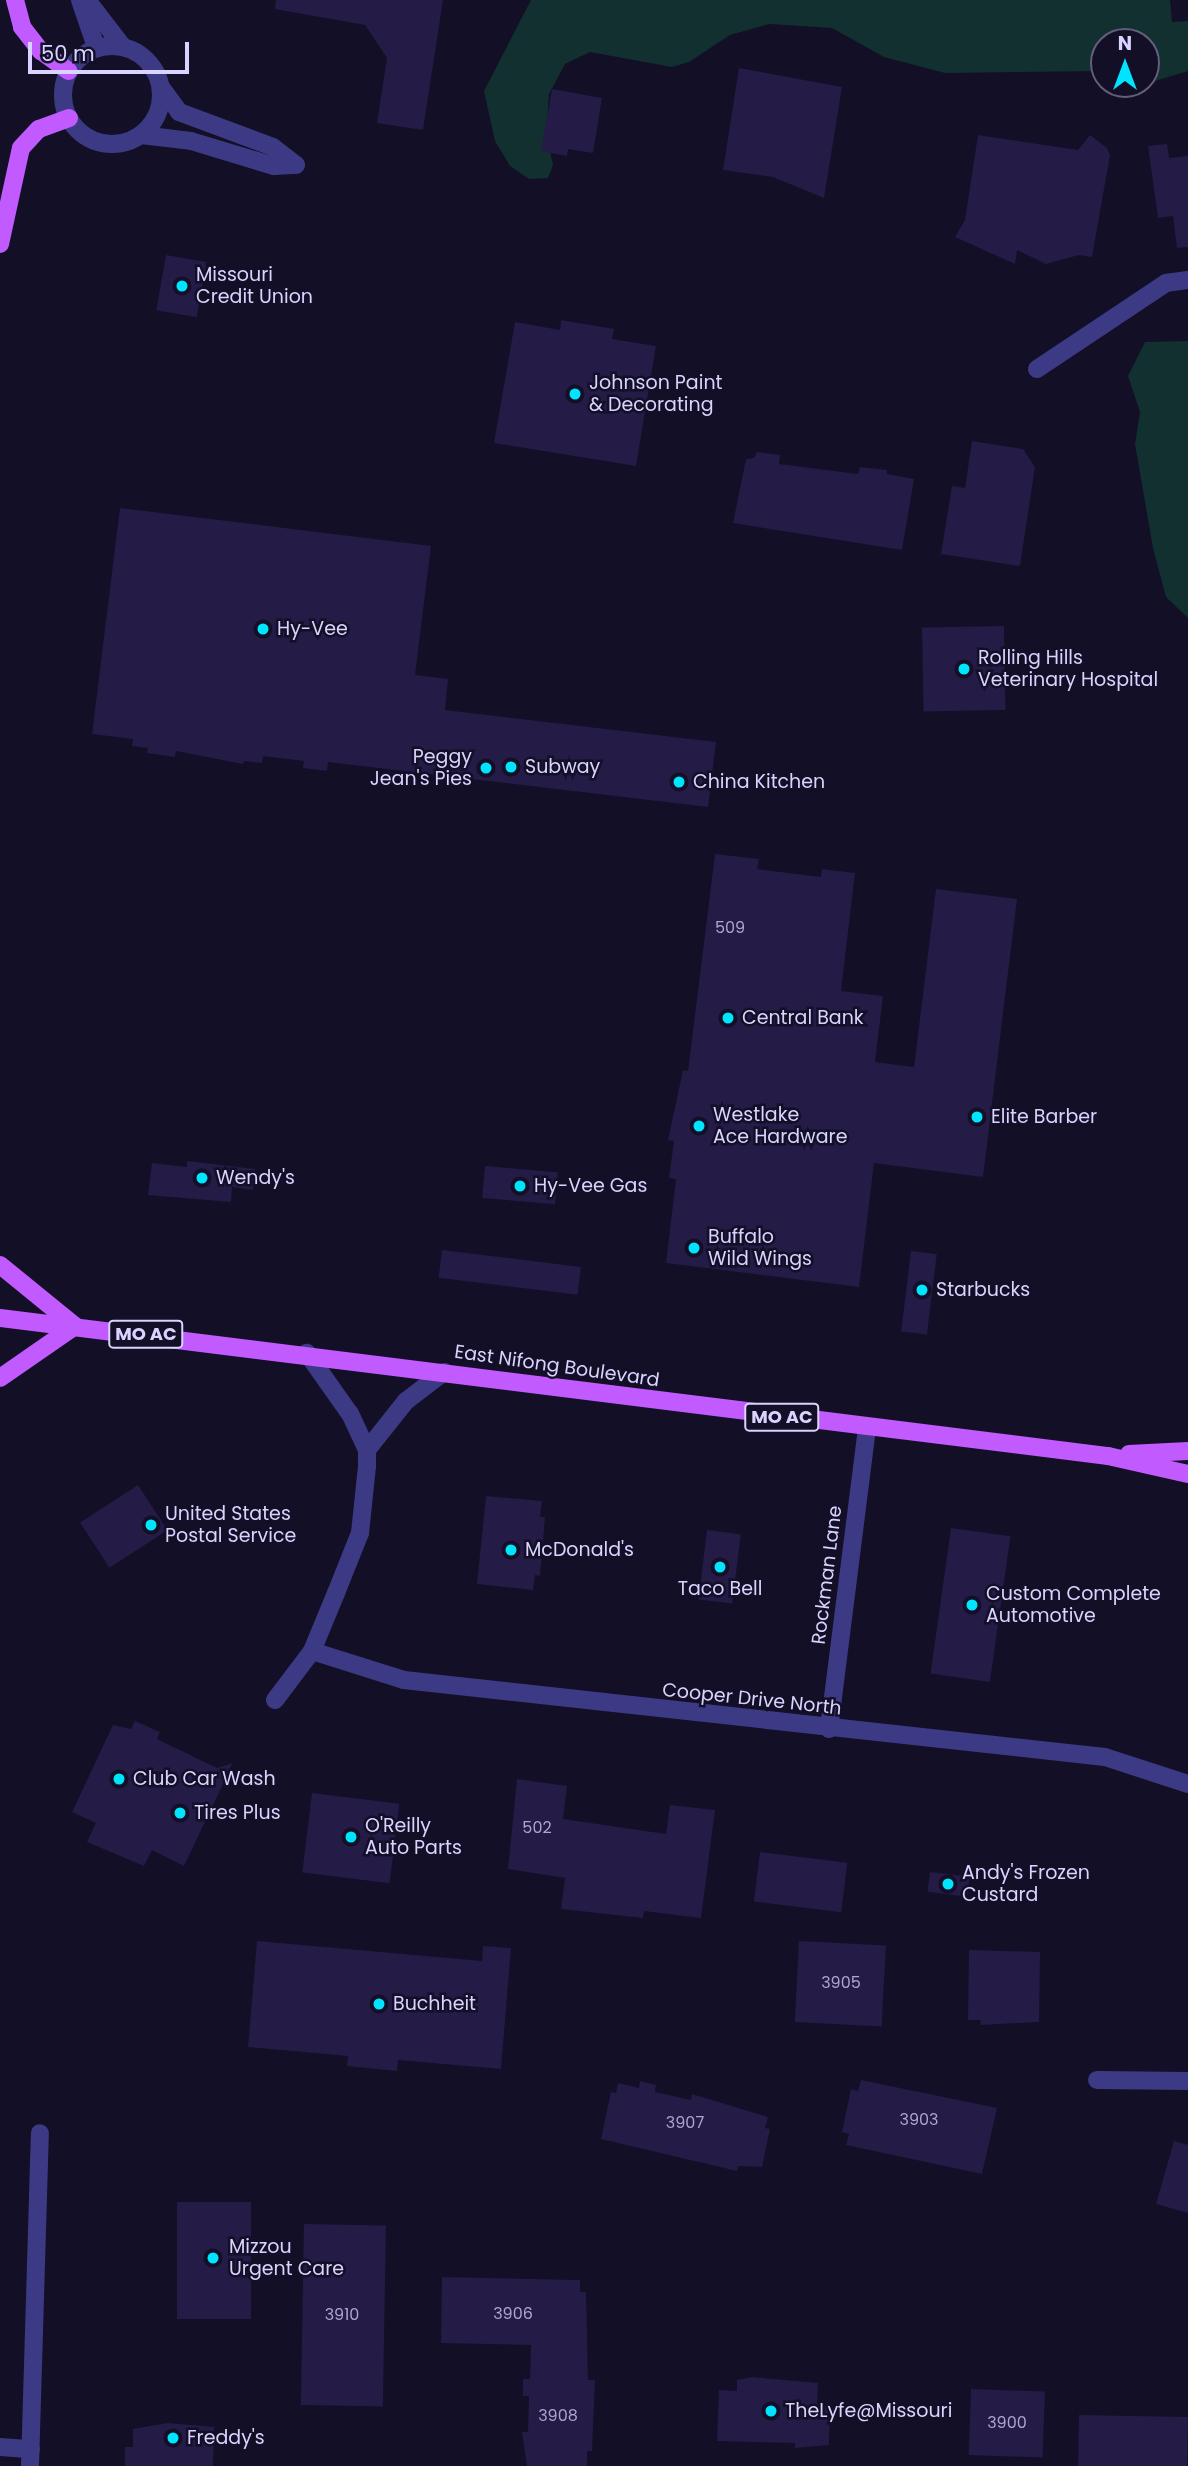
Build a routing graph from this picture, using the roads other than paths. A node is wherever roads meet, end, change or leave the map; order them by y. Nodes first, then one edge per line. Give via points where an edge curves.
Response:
1 (15, 0) edge
2 (80, 0) edge
3 (87, 0) edge
4 (96, 47) junction
5 (123, 47) junction
6 (69, 71) junction
7 (161, 87) junction
8 (69, 118) junction
9 (141, 135) junction
10 (0, 244) edge
11 (1188, 280) edge
12 (1037, 369) dead end
13 (0, 1265) edge
14 (0, 1318) edge
15 (75, 1326) junction
16 (307, 1353) junction
17 (444, 1372) junction
18 (0, 1378) edge
19 (867, 1427) junction
20 (367, 1450) junction
21 (1188, 1451) edge
22 (1108, 1456) junction
23 (1188, 1474) edge
24 (312, 1651) junction
25 (275, 1700) dead end
26 (829, 1729) junction
27 (1188, 1784) edge
28 (1097, 2080) dead end
29 (1188, 2081) edge
30 (40, 2133) dead end
31 (0, 2447) edge
32 (30, 2457) edge

1 - 6 main road via 22,27 41,51
2 - 4 street
3 - 5 street
4 - 5 street
4 - 6 street
5 - 7 street via 148,61
6 - 8 street via 63,87
7 - 9 street via 158,113
7 - 9 street via 179,112 273,148 296,165 274,166 191,141
8 - 9 street via 94,140 110,144
8 - 10 main road via 39,129 21,148
11 - 12 street via 1167,284
13 - 15 main road
14 - 15 main road, East Nifong Boulevard / MO AC
15 - 16 main road, East Nifong Boulevard / MO AC
15 - 18 main road
16 - 17 main road, East Nifong Boulevard / MO AC
16 - 20 street via 338,1394
17 - 19 main road, East Nifong Boulevard / MO AC
17 - 20 street via 406,1401
19 - 22 main road, East Nifong Boulevard / MO AC
19 - 26 street, Rockman Lane
20 - 24 street via 360,1533
21 - 22 main road, East Nifong Boulevard / MO AC
22 - 23 main road, East Nifong Boulevard / MO AC
24 - 25 street
24 - 26 street, Cooper Drive North via 404,1681
26 - 27 street, Cooper Drive North via 1105,1757
28 - 29 street
30 - 32 street
31 - 32 street

